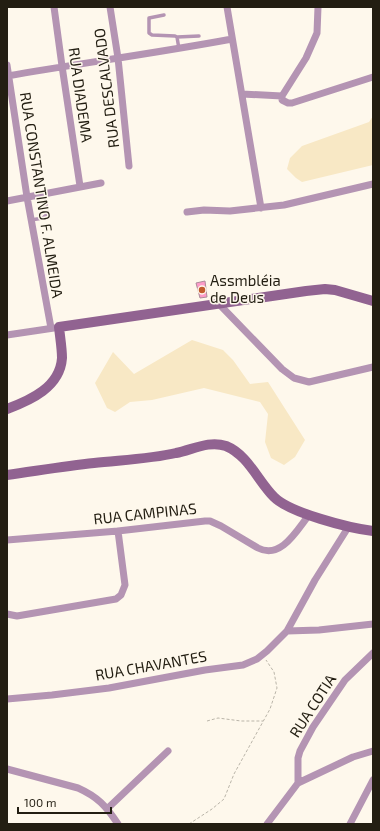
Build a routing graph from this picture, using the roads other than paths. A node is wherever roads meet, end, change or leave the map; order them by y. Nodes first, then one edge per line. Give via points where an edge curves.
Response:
1 (54, 7) edge
2 (110, 7) edge
3 (228, 7) edge
4 (318, 7) edge
5 (164, 16) dead end
6 (199, 36) dead end
7 (177, 37) junction
8 (232, 39) junction
9 (179, 49) junction
10 (118, 58) junction
11 (7, 65) edge
12 (62, 66) junction
13 (8, 75) edge
14 (373, 77) edge
15 (242, 94) junction
16 (282, 96) junction
17 (129, 166) dead end
18 (101, 183) dead end
19 (373, 184) edge
20 (80, 186) junction
21 (45, 193) junction
22 (27, 197) junction
23 (7, 201) edge
24 (261, 208) junction
25 (187, 212) dead end
26 (31, 220) junction
27 (373, 302) edge
28 (219, 304) junction
29 (55, 328) junction
30 (7, 335) edge
31 (373, 367) edge
32 (7, 409) edge
33 (7, 475) edge
34 (309, 515) junction
35 (349, 526) junction
36 (118, 531) junction
37 (373, 531) edge
38 (7, 540) edge
39 (7, 614) edge
40 (373, 624) edge
41 (287, 631) junction
42 (373, 653) edge
43 (7, 699) edge
44 (168, 751) dead end
45 (373, 751) edge
46 (7, 769) edge
47 (373, 780) edge
48 (298, 783) junction
49 (108, 808) junction
50 (118, 824) edge
51 (268, 824) edge
52 (350, 824) edge

1 - 12 street, RUA DIADEMA
2 - 10 street, RUA DESCALVADO
3 - 8 street
4 - 16 street via 317,33 306,58
5 - 7 lane via 149,18 149,33
6 - 7 lane
7 - 9 lane
8 - 9 street
8 - 15 street
9 - 10 street
10 - 12 street
10 - 17 street, RUA DESCALVADO
11 - 13 street, RUA CONSTANTINO F. ALMEIDA
12 - 13 street
12 - 20 street, RUA DIADEMA
13 - 22 street, RUA CONSTANTINO F. ALMEIDA
14 - 16 street via 292,103 282,100
15 - 16 street
15 - 24 street
18 - 20 street
19 - 24 street
20 - 21 street
21 - 22 street
21 - 26 lane via 47,214 43,218
22 - 23 street
22 - 26 street, RUA CONSTANTINO F. ALMEIDA
24 - 25 street
26 - 29 street, RUA CONSTANTINO F. ALMEIDA
27 - 28 street via 325,289
28 - 29 street
28 - 31 street via 282,369 294,378 309,382
29 - 30 street
29 - 32 street via 62,357 58,375 40,393
33 - 34 street via 176,454 208,444 226,446 246,462 280,503
34 - 35 street
34 - 36 street, RUA CAMPINAS via 284,546 269,552 210,521
35 - 37 street
35 - 41 street, RUA CHAVANTES
36 - 38 street, RUA CAMPINAS
36 - 39 street via 125,585 121,595 116,599 17,616
40 - 41 street
41 - 43 street, RUA CHAVANTES via 257,659 243,665 108,688
42 - 48 street, RUA COTIA via 345,680 313,727 298,758
44 - 49 street
45 - 48 street via 353,757
46 - 49 street via 78,788 97,798
47 - 52 street
48 - 51 street
49 - 50 street

